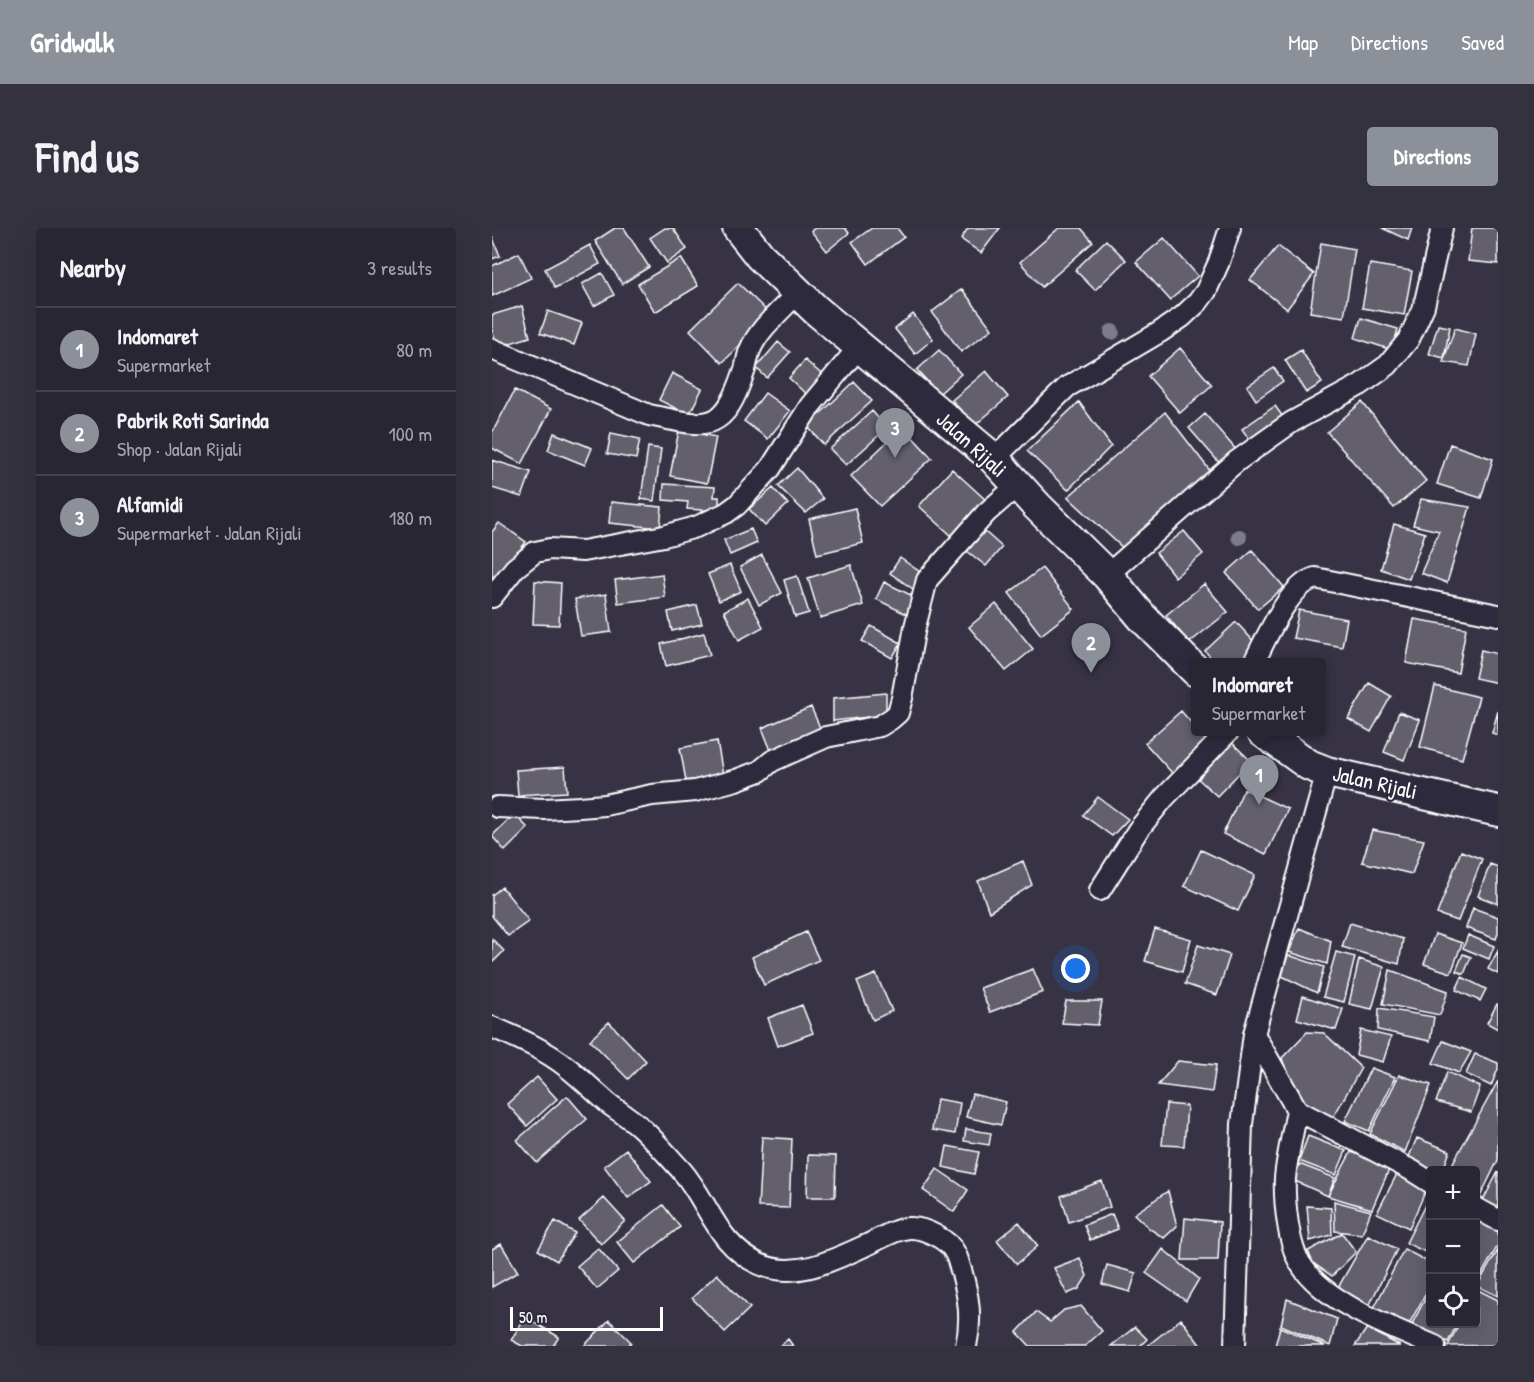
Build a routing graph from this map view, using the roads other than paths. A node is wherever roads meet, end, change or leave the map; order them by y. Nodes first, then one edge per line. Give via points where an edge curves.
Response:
1 (738, 228) edge
2 (1230, 228) edge
3 (1442, 228) edge
4 (797, 293) junction
5 (859, 347) junction
6 (492, 349) edge
7 (994, 459) junction
8 (1018, 485) junction
9 (1107, 575) junction
10 (492, 597) edge
11 (1498, 615) edge
12 (1257, 658) edge
13 (1191, 666) edge
14 (1224, 736) edge
15 (1269, 736) edge
16 (1327, 772) junction
17 (497, 807) dead end
18 (1498, 811) edge
19 (1100, 890) dead end
20 (492, 1027) edge
21 (1254, 1034) junction
22 (1297, 1110) junction
23 (1426, 1179) edge
24 (1480, 1210) edge
25 (1498, 1220) edge
26 (966, 1346) edge
27 (1235, 1346) edge
28 (1435, 1346) edge

1 - 4 highway, Jalan Rijali
2 - 7 street via 1219,262 1198,302 1160,332 1067,387
3 - 9 street via 1424,306 1409,339 1388,365 1292,422 1237,461
4 - 5 highway, Jalan Rijali
4 - 6 street via 750,350 730,406 717,421 707,423 649,415
5 - 7 highway, Jalan Rijali
5 - 10 street via 810,406 770,469 726,513 664,536 583,551 535,552 515,568
7 - 8 highway, Jalan Rijali
8 - 9 highway, Jalan Rijali
8 - 17 street via 986,513 927,580 898,713 880,726 826,737 772,761 760,771 695,791 605,805
9 - 13 highway, Jalan Rijali
11 - 12 street via 1315,578 1306,580 1294,592
14 - 19 street via 1138,830
15 - 16 highway, Jalan Rijali via 1309,765
16 - 18 highway, Jalan Rijali
16 - 21 street
20 - 26 street via 524,1040 567,1066 638,1125 684,1174 723,1236 740,1253 761,1265 788,1270 819,1265 911,1227 937,1237 956,1254 970,1308
21 - 22 street
21 - 27 street via 1242,1124
22 - 23 street
22 - 28 street via 1285,1179 1288,1227 1299,1263 1339,1300
24 - 25 street

